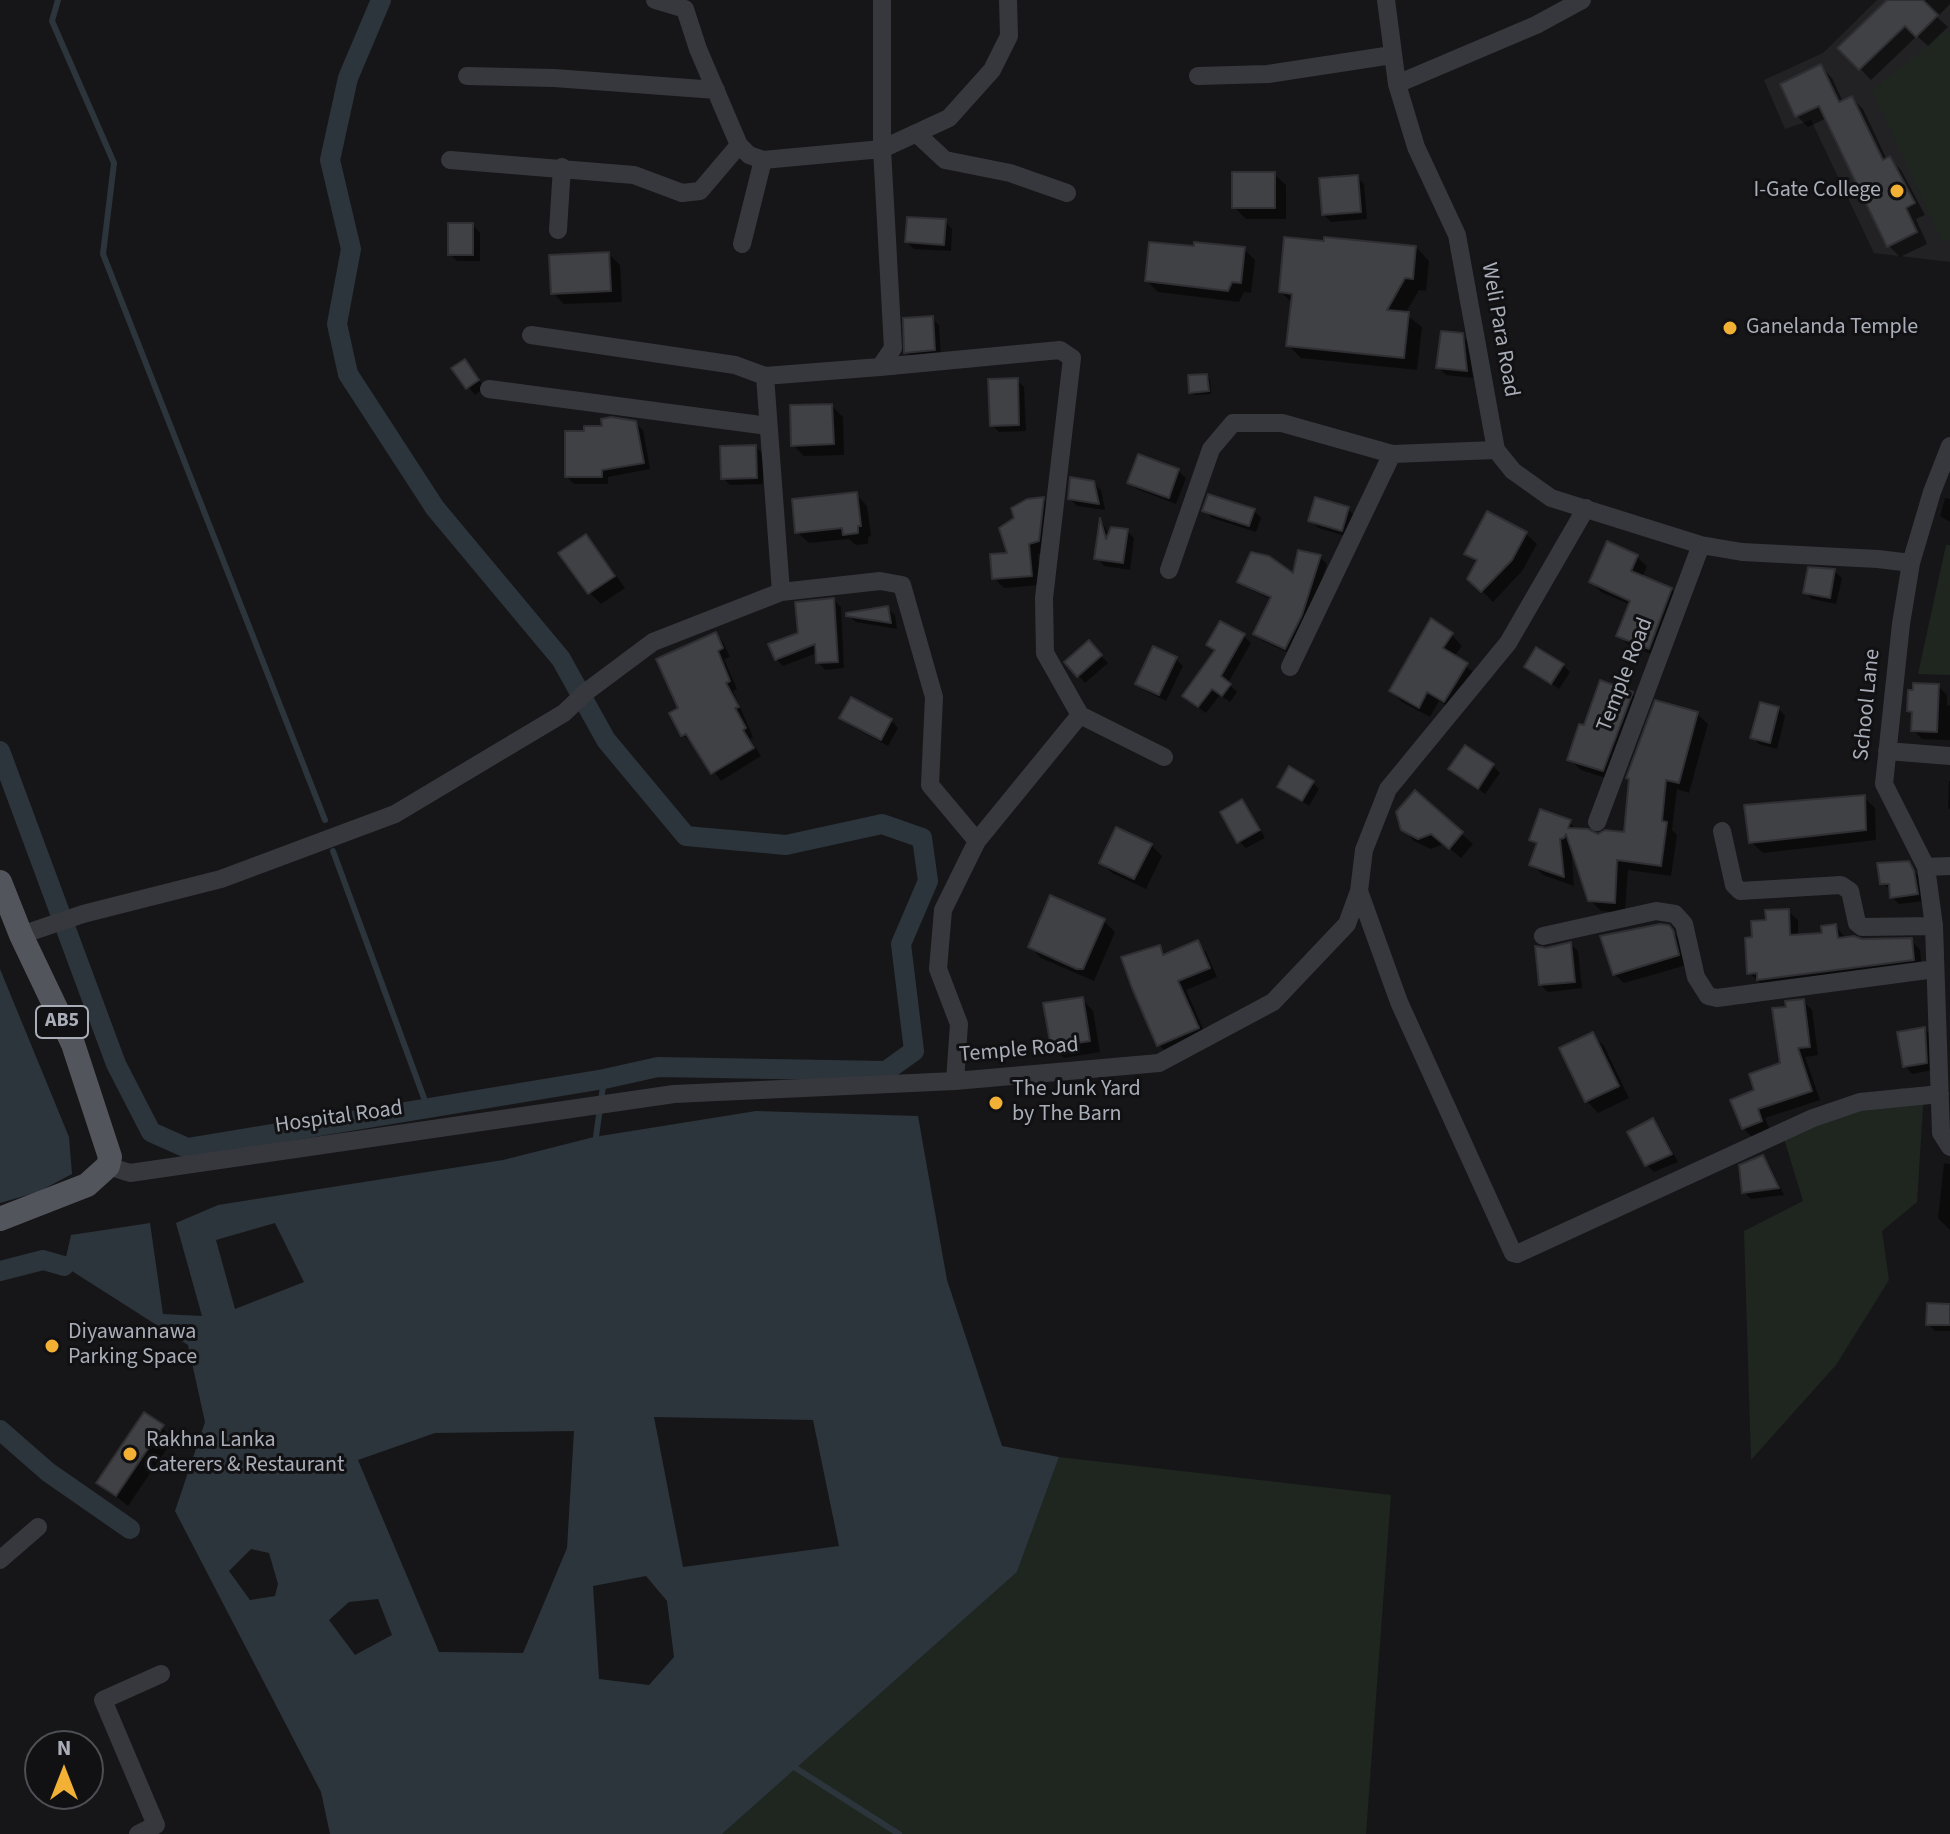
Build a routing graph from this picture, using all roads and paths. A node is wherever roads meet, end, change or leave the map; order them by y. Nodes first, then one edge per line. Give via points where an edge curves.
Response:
1 (655, 0) edge
2 (1008, 0) edge
3 (1386, 0) edge
4 (1582, 0) edge
5 (882, 1) edge
6 (1392, 55) junction
7 (467, 76) dead end
8 (1198, 76) dead end
9 (1397, 84) junction
10 (716, 90) junction
11 (916, 133) junction
12 (739, 145) junction
13 (882, 149) junction
14 (450, 160) dead end
15 (763, 160) junction
16 (562, 167) junction
17 (1067, 193) dead end
18 (558, 230) dead end
19 (742, 244) dead end
20 (531, 335) dead end
21 (880, 367) junction
22 (765, 376) junction
23 (489, 389) dead end
24 (768, 426) junction
25 (1950, 446) edge
26 (1496, 450) junction
27 (1392, 454) junction
28 (1586, 508) junction
29 (1701, 545) junction
30 (1911, 563) junction
31 (1169, 570) dead end
32 (781, 592) junction
33 (1290, 667) dead end
34 (1080, 715) junction
35 (1887, 751) junction
36 (1950, 756) edge
37 (1164, 757) dead end
38 (1597, 822) dead end
39 (1722, 831) dead end
40 (977, 841) junction
41 (1950, 866) edge
42 (1926, 867) junction
43 (0, 882) edge
44 (1359, 891) junction
45 (1934, 926) junction
46 (21, 935) junction
47 (1543, 936) dead end
48 (1935, 969) junction
49 (1945, 1072) edge
50 (955, 1081) junction
51 (1940, 1094) junction
52 (577, 1107) joint
53 (1950, 1147) edge
54 (108, 1166) junction
55 (0, 1219) edge
56 (38, 1527) dead end
57 (0, 1560) edge
58 (161, 1674) dead end
59 (138, 1834) edge

1 - 10 street via 685,9
2 - 11 street via 1009,36 992,70 949,118
3 - 6 street, Weli Para Road
4 - 9 street
5 - 13 street
6 - 8 street via 1268,74
6 - 9 street, Weli Para Road
7 - 10 street
9 - 26 street, Weli Para Road via 1416,147 1457,235
10 - 12 street
11 - 13 street
11 - 17 street via 945,160 1010,173
12 - 15 street
12 - 16 street via 700,191 682,193 634,175
13 - 15 street
13 - 21 street via 893,348
14 - 16 street
15 - 19 street
16 - 18 street
20 - 22 street via 735,365
21 - 22 street
21 - 34 street via 1060,350 1072,358 1044,598 1045,653
22 - 24 street
23 - 24 street
24 - 32 street
25 - 30 street, School Lane
26 - 27 street
26 - 28 street via 1513,471 1551,498
27 - 31 street via 1282,423 1233,423 1211,449
27 - 33 street
28 - 29 street
28 - 44 street via 1508,643 1388,789 1364,850
29 - 30 street
29 - 38 street, Temple Road
30 - 35 street, School Lane
32 - 40 street via 880,581 902,585 934,697 930,785
32 - 46 street via 653,642 564,713 395,814 221,879
34 - 37 street
34 - 40 street
35 - 36 street
35 - 42 street, School Lane via 1884,784
39 - 45 street via 1734,885 1740,891 1845,886 1862,927
40 - 50 street via 943,910 941,925 938,969 959,1024
41 - 42 street
42 - 45 street, School Lane
43 - 46 main road, AB5
44 - 50 street, Temple Road via 1347,924 1273,1002 1159,1063
44 - 51 street via 1399,1002 1513,1253 1813,1118 1860,1102
45 - 48 street, School Lane
46 - 54 main road, AB5 via 73,1044 110,1157
47 - 48 street via 1656,911 1675,914 1684,924 1696,977 1708,996 1717,998
48 - 49 street, School Lane
49 - 51 street, School Lane
50 - 52 street, Temple Road via 647,1097
51 - 53 street, School Lane via 1941,1133
52 - 54 street, Hospital Road via 130,1173
54 - 55 main road via 87,1185
56 - 57 street
58 - 59 street via 103,1700 156,1825

